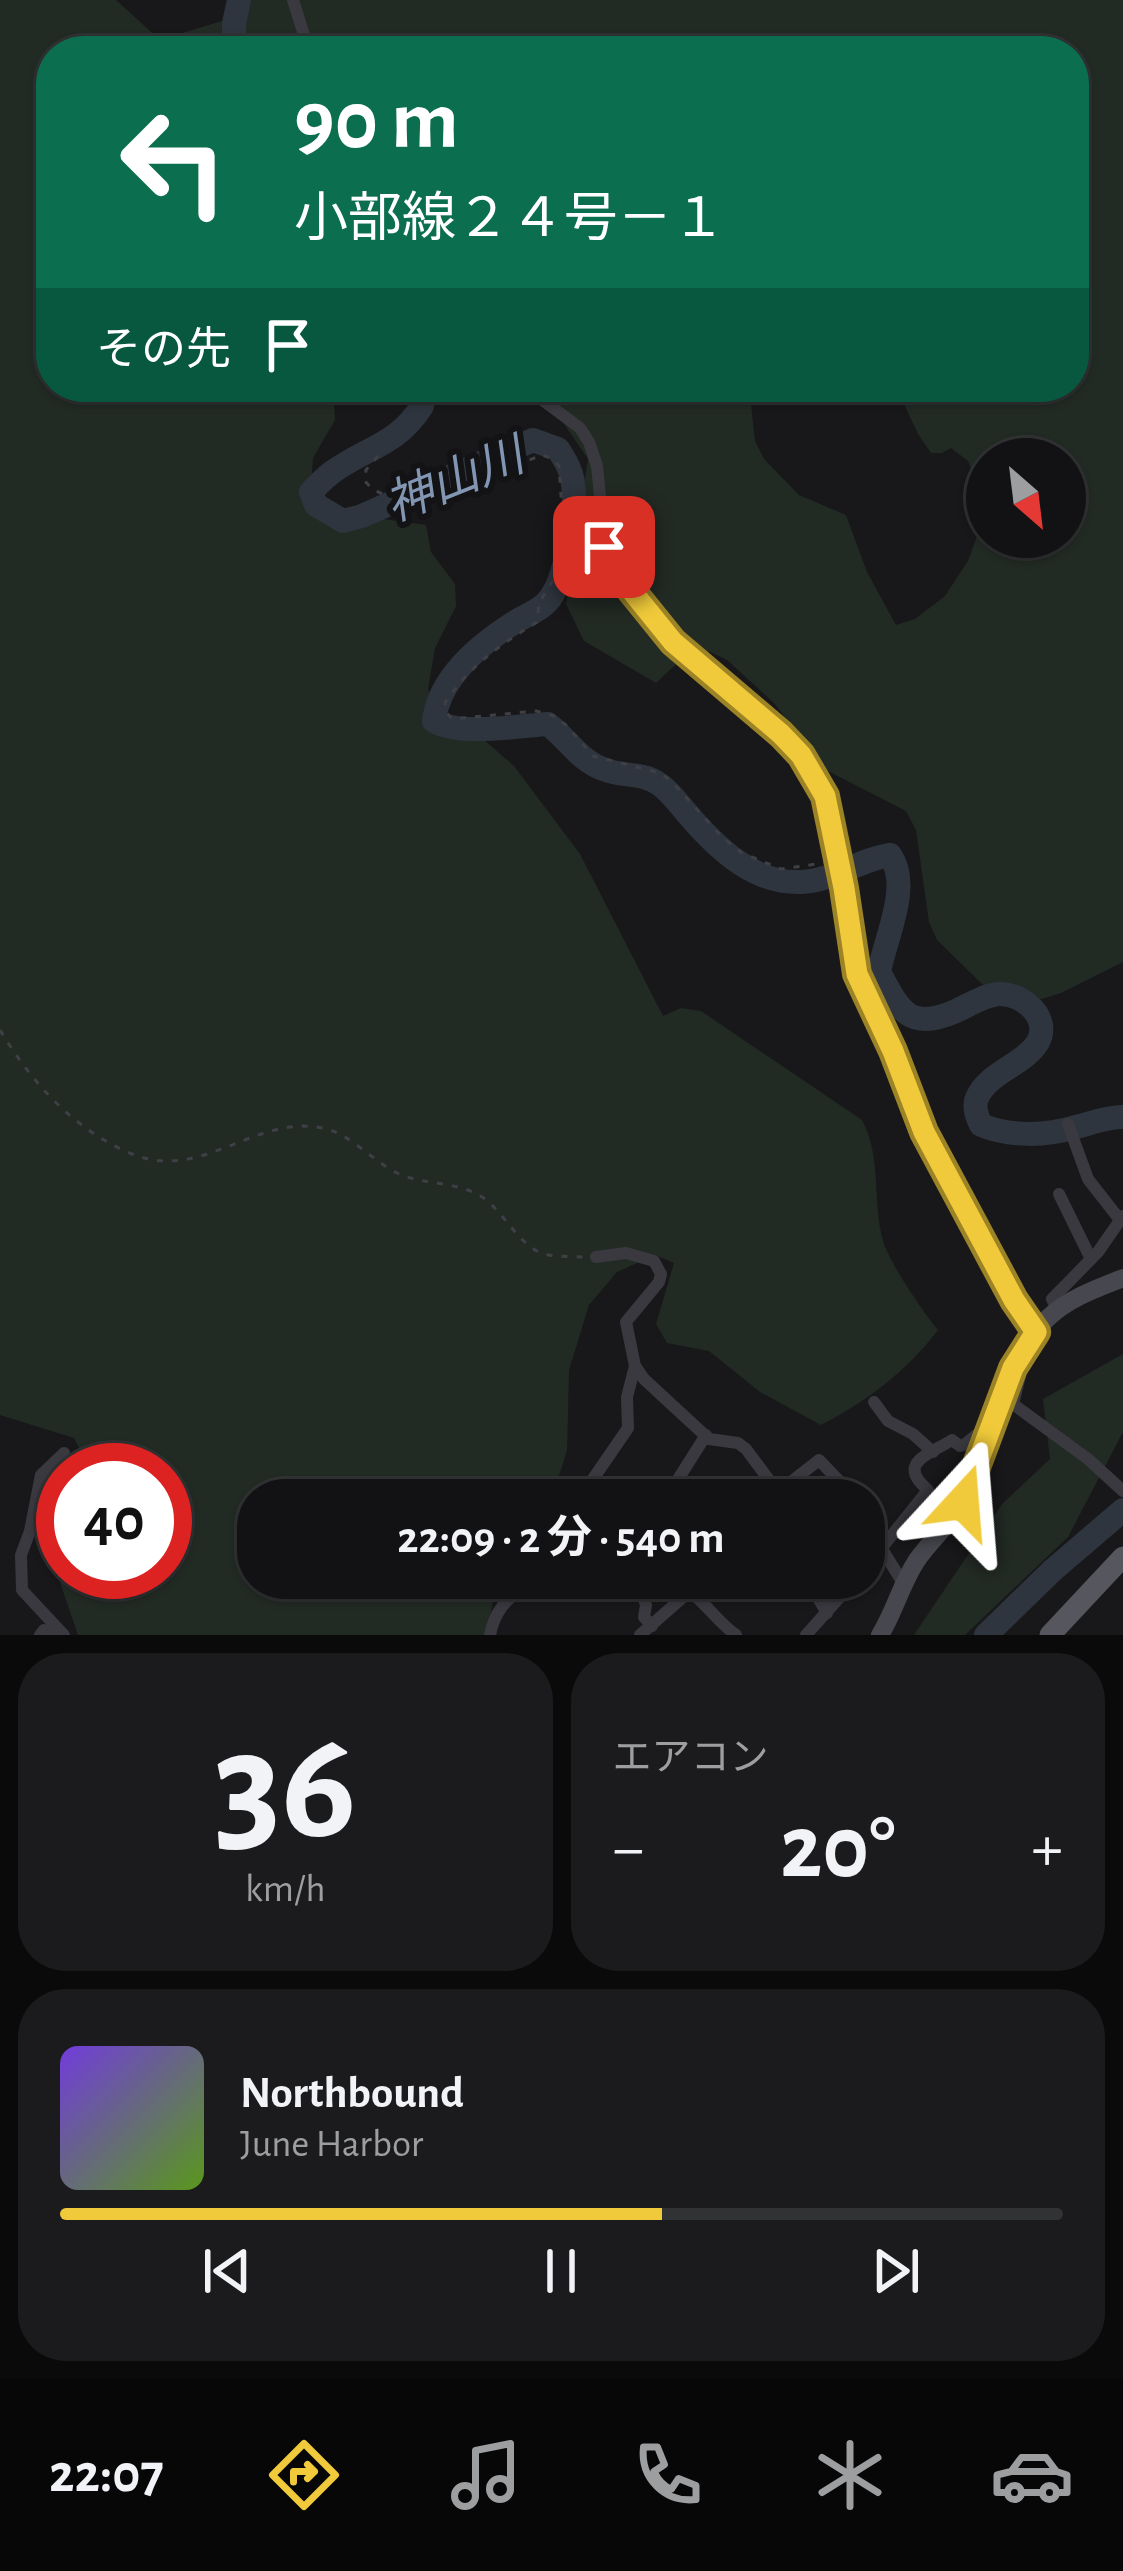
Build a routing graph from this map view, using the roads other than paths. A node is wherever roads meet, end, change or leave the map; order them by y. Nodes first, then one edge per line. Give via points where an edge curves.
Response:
1 (293, 0) edge
2 (304, 36) edge
3 (545, 402) edge
4 (1068, 1124) dead end
5 (1059, 1193) dead end
6 (1121, 1218) edge
7 (596, 1257) road end
8 (1091, 1259) junction
9 (1123, 1278) edge
10 (1058, 1311) junction
11 (1036, 1332) junction
12 (634, 1366) junction
13 (1013, 1368) junction
14 (874, 1402) dead end
15 (991, 1424) junction
16 (706, 1435) junction
17 (933, 1452) junction
18 (594, 1479) edge
19 (678, 1479) edge
20 (762, 1479) edge
21 (795, 1479) edge
22 (837, 1479) edge
23 (1123, 1491) edge
24 (36, 1497) edge
25 (885, 1545) edge
26 (885, 1554) edge
27 (1123, 1557) edge
28 (903, 1583) junction
29 (509, 1599) edge
30 (644, 1599) edge
31 (682, 1599) edge
32 (699, 1599) edge
33 (819, 1599) edge
34 (839, 1599) edge
35 (827, 1613) junction
36 (646, 1630) edge
37 (1054, 1633) edge
38 (40, 1635) edge
39 (61, 1635) edge
40 (490, 1635) edge
41 (736, 1635) edge
42 (806, 1635) edge
43 (880, 1635) edge

1 - 2 street
3 - 11 street via 589,442 604,547 625,585 673,642 801,755 825,796 857,974 924,1132
4 - 6 street via 1088,1178
5 - 8 street
6 - 8 street
7 - 12 street via 626,1253 654,1261 661,1274 626,1322
8 - 10 street via 1052,1299
9 - 10 street
10 - 11 street
11 - 13 street
12 - 16 street
12 - 18 street via 628,1428
13 - 15 street
13 - 23 street via 1022,1372 1013,1404
14 - 17 street
15 - 17 street via 964,1445 952,1440
15 - 28 street via 963,1502
16 - 19 street
16 - 20 street via 738,1443
17 - 25 street via 913,1471 928,1490
21 - 22 street via 819,1460
24 - 39 street via 21,1555 22,1590
26 - 28 street
27 - 37 main road
28 - 43 street
29 - 40 street
30 - 36 street
31 - 36 street
32 - 41 street
33 - 35 street
34 - 35 street
35 - 42 street
38 - 39 street

